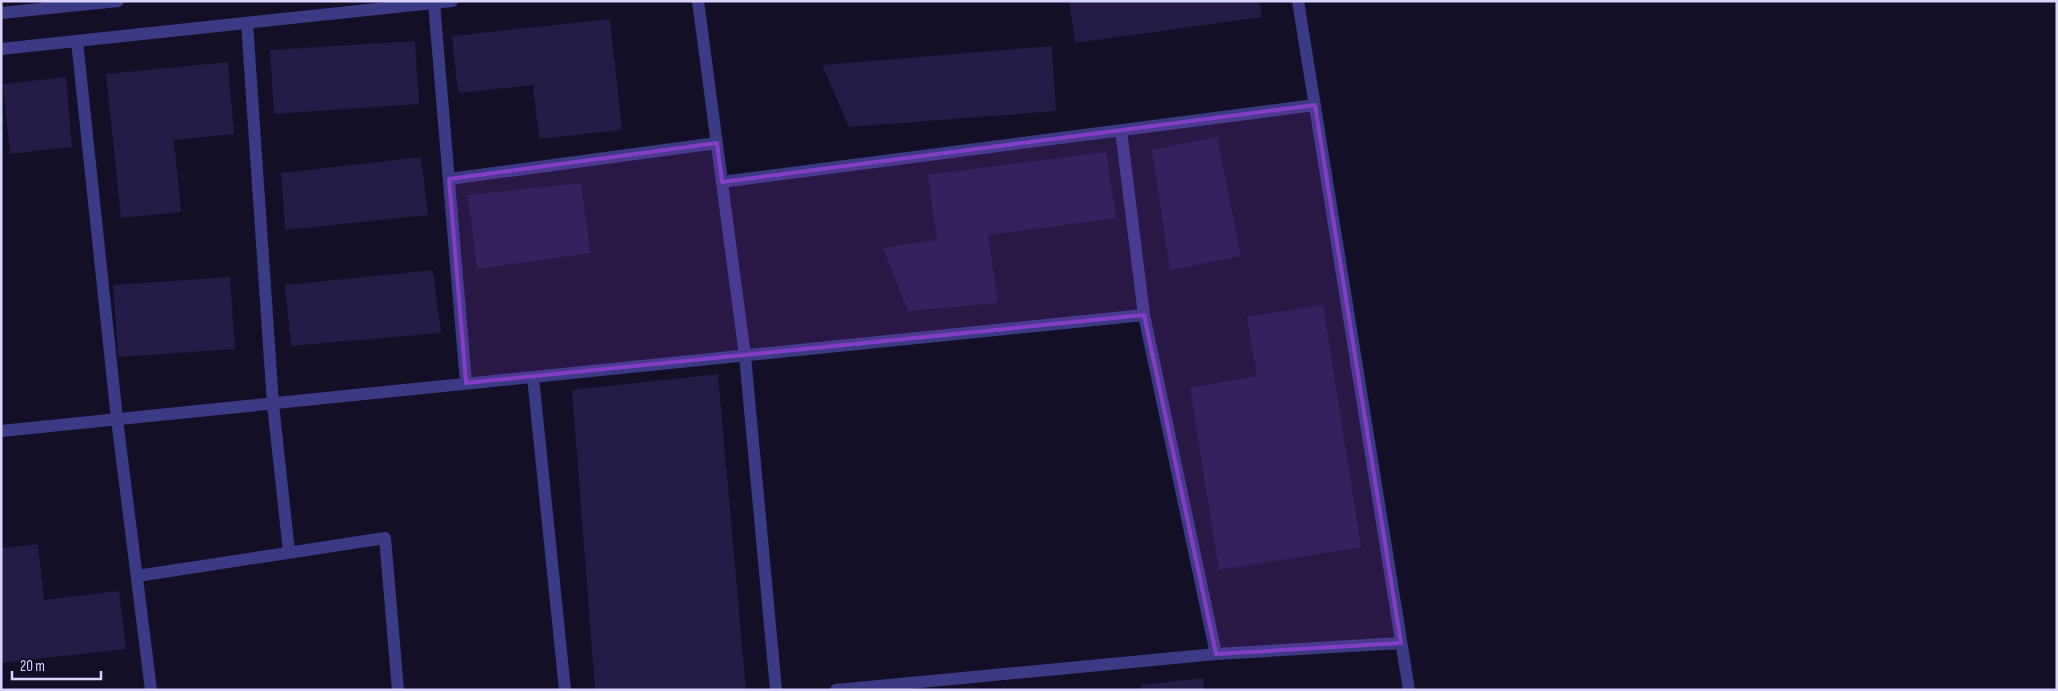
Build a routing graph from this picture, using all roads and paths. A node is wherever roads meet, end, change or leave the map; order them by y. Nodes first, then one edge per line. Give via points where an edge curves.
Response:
1 (118, 1) edge
2 (452, 1) edge
3 (698, 1) edge
4 (1298, 1) edge
5 (89, 3) edge
6 (434, 3) junction
7 (1, 13) edge
8 (247, 23) junction
9 (77, 41) junction
10 (1, 49) edge
11 (1315, 105) junction
12 (1121, 130) junction
13 (716, 143) junction
14 (449, 179) junction
15 (722, 182) junction
16 (1144, 315) junction
17 (745, 356) junction
18 (533, 377) junction
19 (466, 384) junction
20 (273, 404) junction
21 (117, 419) junction
22 (1, 431) edge
23 (289, 552) junction
24 (137, 576) junction
25 (1401, 643) junction
26 (1216, 654) junction
27 (151, 690) edge
28 (398, 690) edge
29 (565, 690) edge
30 (776, 690) edge
31 (836, 690) edge
32 (1409, 690) edge

1 - 5 street
2 - 6 street
3 - 13 street
4 - 11 street
5 - 7 street
6 - 8 street
6 - 14 street
8 - 9 street
8 - 20 street
9 - 10 street
9 - 21 street
11 - 12 street
11 - 25 street
12 - 15 street
12 - 16 street
13 - 14 street
13 - 15 street
14 - 19 street
15 - 17 street
16 - 17 street
16 - 26 street
17 - 18 street
17 - 30 street
18 - 19 street
18 - 29 street
19 - 20 street
20 - 21 street
20 - 23 street
21 - 22 street
21 - 24 street
23 - 24 street
23 - 28 street via 385,538
24 - 27 street
25 - 26 street
25 - 32 street
26 - 31 street

